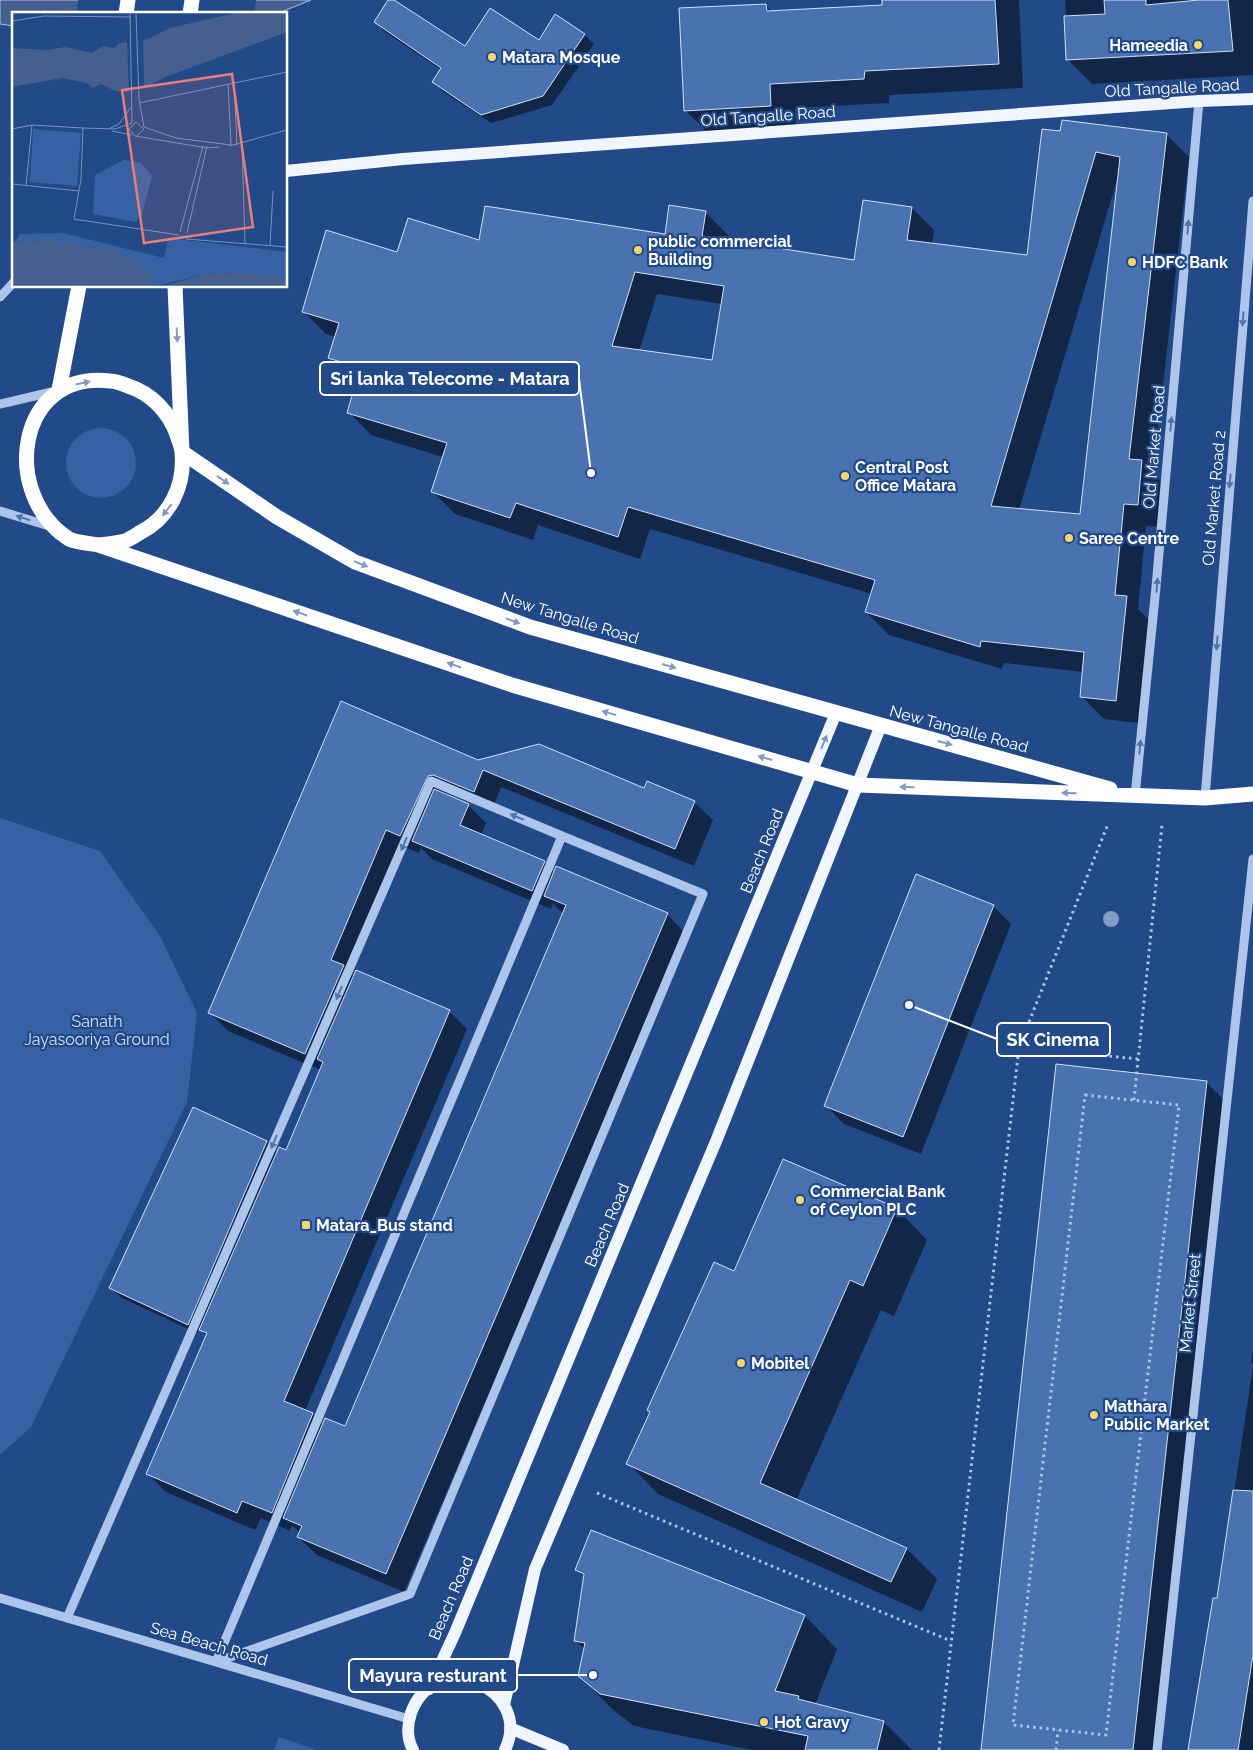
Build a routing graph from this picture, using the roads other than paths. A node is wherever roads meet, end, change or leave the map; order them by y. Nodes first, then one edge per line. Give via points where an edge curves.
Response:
1 (1253, 99) edge
2 (1199, 101) junction
3 (288, 171) edge
4 (1253, 201) edge
5 (12, 284) edge
6 (79, 288) edge
7 (175, 288) edge
8 (0, 297) edge
9 (59, 390) junction
10 (0, 404) edge
11 (182, 452) junction
12 (0, 512) edge
13 (46, 525) junction
14 (98, 545) junction
15 (836, 713) junction
16 (881, 725) junction
17 (812, 772) junction
18 (858, 785) junction
19 (1253, 794) edge
20 (1136, 796) junction
21 (1205, 798) junction
22 (562, 836) junction
23 (1253, 859) edge
24 (0, 1598) edge
25 (67, 1618) junction
26 (216, 1662) junction
27 (429, 1689) junction
28 (504, 1705) junction
29 (409, 1719) junction
30 (510, 1728) junction
31 (413, 1750) edge
32 (505, 1750) edge
33 (563, 1750) edge
34 (1157, 1750) edge

1 - 2 main road, Old Tangalle Road
2 - 3 main road, Old Tangalle Road via 403,159
20 -> 2 street, Old Market Road
4 -> 21 street, Old Market Road 2
5 - 8 street
6 - 9 highway
7 -> 11 highway
9 - 10 street
9 -> 11 highway via 84,381 111,381 137,389 158,404 174,426
9 - 13 highway via 38,407 24,429 16,454 18,481 29,505
11 -> 14 highway via 181,480 170,506 151,527 126,540
11 -> 15 highway, New Tangalle Road via 278,517 355,562 530,627
13 -> 12 street
13 - 14 highway via 71,540
17 -> 14 highway, New Tangalle Road via 512,685
15 - 16 highway, New Tangalle Road
17 -> 15 main road, Beach Road
16 - 18 main road
16 -> 20 highway, New Tangalle Road
17 - 18 highway, New Tangalle Road
17 - 27 main road, Beach Road
20 -> 18 highway, New Tangalle Road
18 - 28 main road via 717,1139 535,1569
19 - 21 highway, New Tangalle Road
20 - 21 highway, New Tangalle Road
22 -> 25 street via 431,781
22 - 26 street
22 - 26 street via 703,894 410,1594
23 - 34 street, Market Street
24 - 25 street, Sea Beach Road
25 - 26 street, Sea Beach Road
26 - 29 street, Sea Beach Road
27 - 28 main road via 444,1680 461,1678 478,1682
27 - 29 main road via 414,1706
28 - 30 main road
29 - 31 main road via 408,1732
30 - 32 main road
30 - 33 main road

